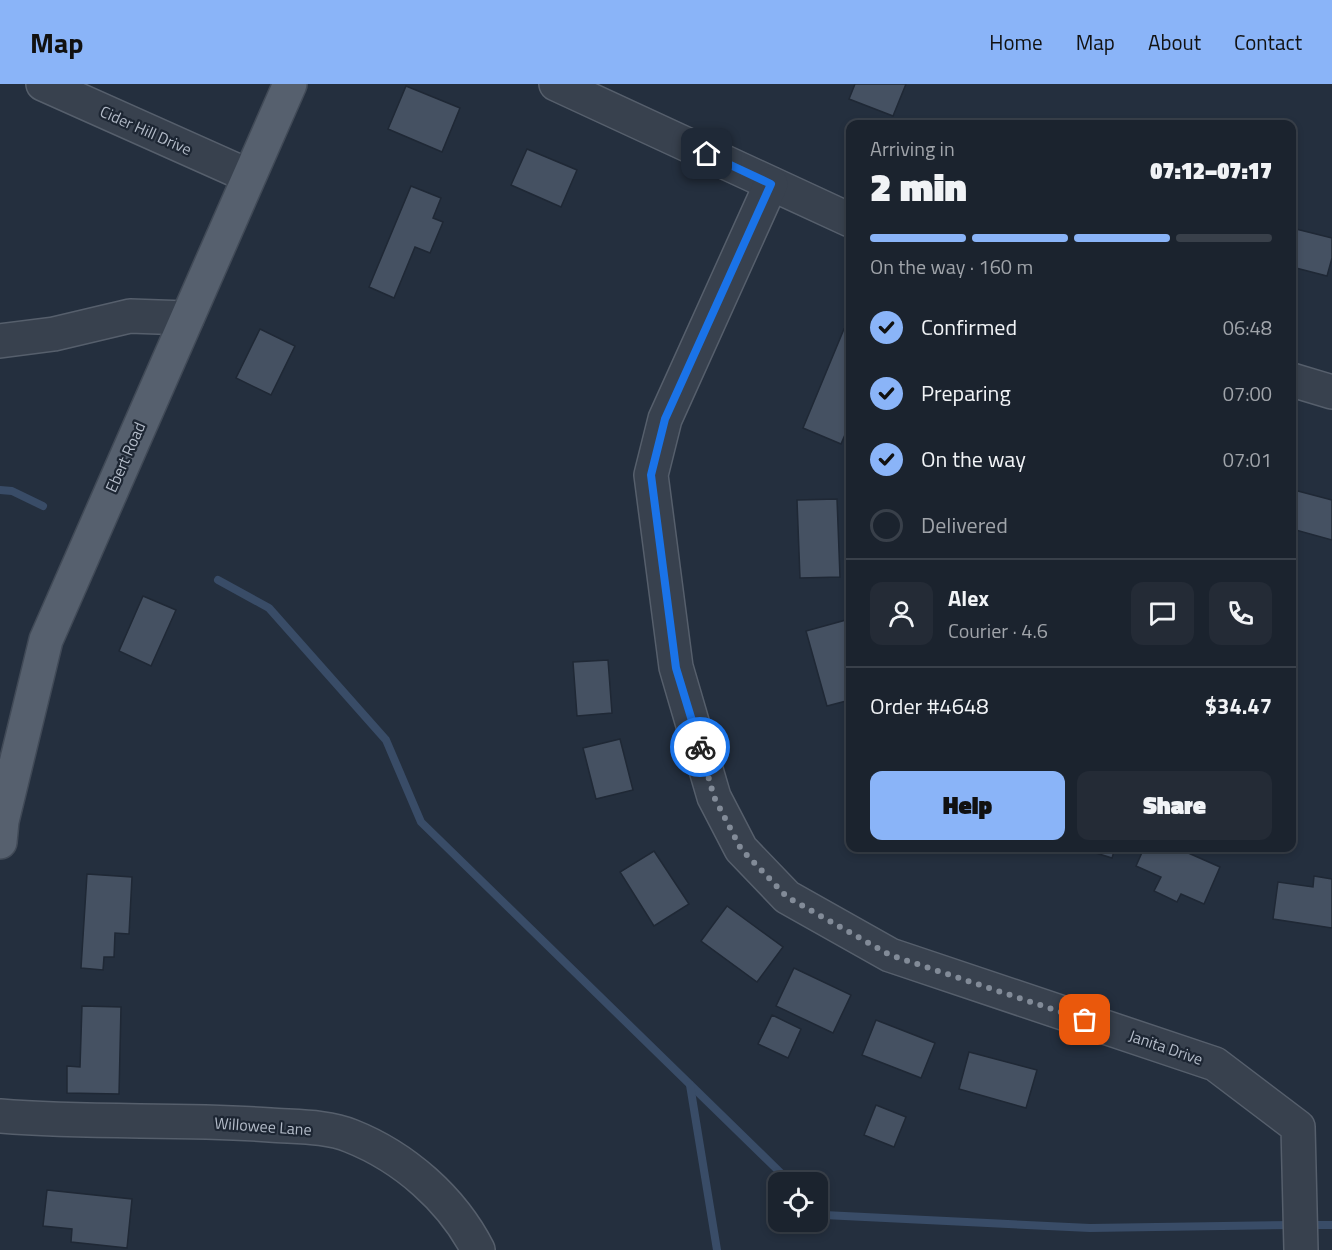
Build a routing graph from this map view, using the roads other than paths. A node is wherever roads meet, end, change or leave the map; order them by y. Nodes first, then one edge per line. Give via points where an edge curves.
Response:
1 (43, 84) edge
2 (290, 84) edge
3 (556, 84) edge
4 (249, 176) junction
5 (771, 184) junction
6 (846, 218) edge
7 (186, 318) junction
8 (0, 341) edge
9 (1296, 381) edge
10 (1332, 392) edge
11 (0, 828) edge
12 (0, 1116) edge
13 (477, 1250) edge
14 (1301, 1250) edge

1 - 4 street, Cider Hill Drive
2 - 4 main road, Ebert Road
3 - 5 street
4 - 7 main road, Ebert Road
5 - 6 street
5 - 14 street, Janita Drive via 665,419 651,475 676,668 714,797 741,849 787,897 890,955 1215,1064 1288,1120 1298,1128
7 - 8 street via 130,316 54,334
7 - 11 main road, Ebert Road via 46,640
9 - 10 street
12 - 13 street, Willowee Lane via 238,1123 350,1135 416,1174 444,1200 468,1230

